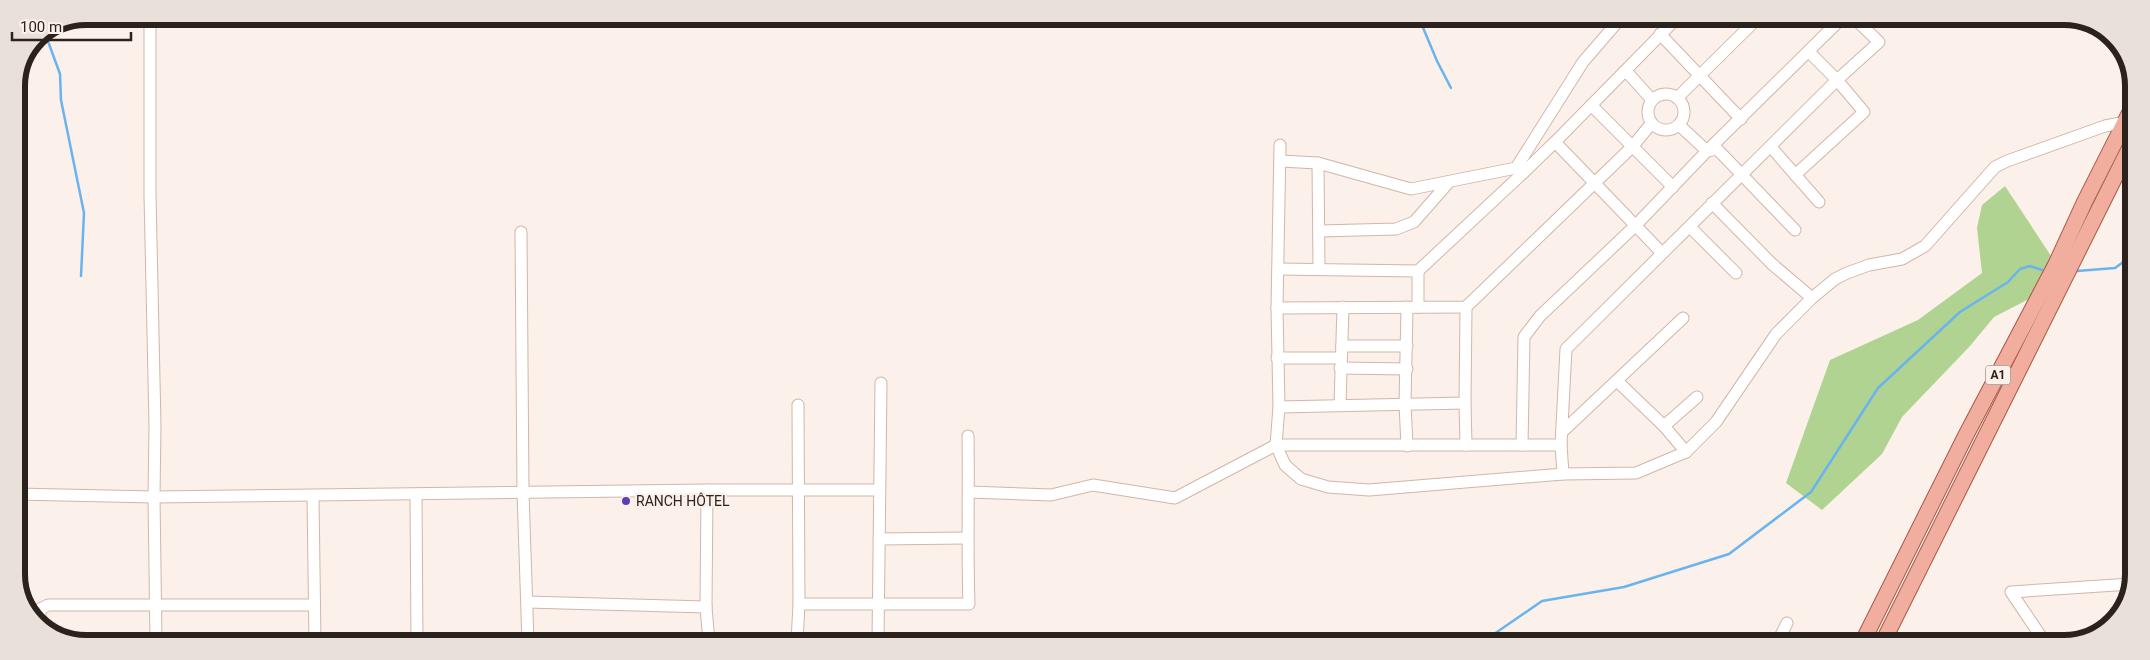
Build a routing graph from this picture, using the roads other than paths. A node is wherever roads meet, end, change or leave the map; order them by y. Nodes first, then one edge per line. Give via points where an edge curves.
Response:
1 (150, 25) edge
2 (1615, 25) edge
3 (1670, 25) edge
4 (1751, 25) edge
5 (1835, 25) edge
6 (1861, 25) edge
7 (1660, 34) junction
8 (1808, 52) junction
9 (1626, 70) junction
10 (1701, 76) junction
11 (1838, 80) junction
12 (1677, 98) junction
13 (1652, 100) junction
14 (1591, 105) junction
15 (1741, 119) junction
16 (2125, 122) edge
17 (1651, 124) junction
18 (2125, 124) edge
19 (1679, 126) junction
20 (1556, 142) junction
21 (1280, 145) dead end
22 (1632, 146) junction
23 (1771, 147) junction
24 (1707, 151) junction
25 (2125, 157) edge
26 (1280, 162) junction
27 (1318, 163) junction
28 (1520, 170) junction
29 (1743, 174) junction
30 (1794, 175) junction
31 (1450, 182) junction
32 (1594, 183) junction
33 (1673, 187) junction
34 (1819, 202) dead end
35 (1712, 203) junction
36 (1635, 226) junction
37 (1690, 226) junction
38 (1795, 230) dead end
39 (1320, 231) junction
40 (522, 232) dead end
41 (1662, 252) junction
42 (1319, 269) junction
43 (1278, 270) junction
44 (1418, 271) junction
45 (1736, 273) dead end
46 (1812, 298) junction
47 (1343, 307) junction
48 (1413, 307) junction
49 (1466, 307) junction
50 (1277, 308) junction
51 (1683, 318) dead end
52 (1342, 346) junction
53 (1407, 346) junction
54 (1277, 358) junction
55 (1340, 363) junction
56 (1407, 369) junction
57 (1616, 381) junction
58 (880, 383) dead end
59 (1697, 397) dead end
60 (1465, 403) junction
61 (1405, 404) junction
62 (798, 405) dead end
63 (1279, 406) junction
64 (1340, 406) junction
65 (1664, 426) junction
66 (1562, 432) junction
67 (968, 436) dead end
68 (1276, 445) junction
69 (1466, 445) junction
70 (1522, 445) junction
71 (1561, 445) junction
72 (1407, 446) junction
73 (1686, 452) junction
74 (1563, 474) junction
75 (797, 489) junction
76 (707, 490) junction
77 (878, 490) junction
78 (969, 492) junction
79 (523, 493) junction
80 (25, 494) edge
81 (416, 495) junction
82 (313, 496) junction
83 (154, 498) junction
84 (967, 538) junction
85 (879, 539) junction
86 (2124, 584) edge
87 (527, 602) junction
88 (799, 604) junction
89 (878, 604) junction
90 (156, 605) junction
91 (314, 605) junction
92 (706, 606) junction
93 (37, 609) edge
94 (40, 609) junction
95 (40, 613) edge
96 (1787, 623) dead end
97 (156, 635) edge
98 (315, 635) edge
99 (416, 635) edge
100 (528, 635) edge
101 (708, 635) edge
102 (797, 635) edge
103 (878, 635) edge
104 (1781, 635) edge
105 (1866, 635) edge
106 (1886, 635) edge
107 (2040, 635) edge

1 - 83 street
2 - 28 street via 1583,62
3 - 7 street
4 - 10 street
5 - 8 street
6 - 11 street via 1878,42
7 - 9 street
7 - 10 street
8 - 11 street
8 - 15 street
9 - 13 street
9 - 14 street
10 - 12 street
10 - 15 street
11 - 23 street
11 - 30 street via 1864,112
12 - 13 street via 1664,94
12 - 19 street via 1684,111
13 - 17 street via 1647,112
14 - 20 street
14 - 22 street
15 - 24 street
16 - 46 street via 2105,126 1996,167 1925,246 1902,259 1847,273
17 - 19 street via 1665,131
17 - 22 street
18 - 105 main road, A1
19 - 24 street
20 - 28 street
20 - 32 street
21 - 26 street
22 - 32 street
22 - 33 street
23 - 29 street
23 - 30 street
24 - 29 street via 1717,149
24 - 33 street
25 - 106 main road, A1
26 - 27 street
26 - 43 street
27 - 31 street via 1411,188
27 - 39 street
28 - 31 street
28 - 44 street
29 - 35 street
29 - 38 street
30 - 34 street
31 - 39 street via 1414,222 1396,229
32 - 36 street
32 - 49 street
33 - 36 street
35 - 37 street
35 - 46 street via 1772,264
36 - 41 street
36 - 70 street via 1540,316 1524,337
37 - 41 street
37 - 45 street
39 - 42 street
40 - 79 street
41 - 66 street via 1566,349
42 - 43 street
42 - 44 street
43 - 50 street
44 - 48 street
46 - 73 street via 1776,334 1716,422
47 - 48 street
47 - 50 street
47 - 52 street
48 - 49 street
48 - 53 street
49 - 60 street
50 - 54 street
51 - 57 street
52 - 53 street
52 - 55 street
53 - 56 street
54 - 55 street
54 - 63 street
55 - 56 street
55 - 64 street
56 - 61 street
57 - 65 street
57 - 66 street
58 - 77 street
59 - 65 street
60 - 61 street
60 - 69 street
61 - 64 street
61 - 72 street
62 - 75 street
63 - 64 street
63 - 68 street
65 - 73 street
66 - 71 street
67 - 78 street
68 - 72 street
68 - 74 street via 1285,465 1301,479 1328,487 1369,490
68 - 78 street via 1175,498 1094,485 1051,495
69 - 70 street
69 - 72 street
70 - 71 street
71 - 74 street
73 - 74 street via 1636,473
75 - 76 street
75 - 77 street
75 - 88 street
76 - 79 street
76 - 92 street
77 - 85 street
78 - 84 street
79 - 81 street
79 - 87 street
80 - 83 street
81 - 82 street
81 - 99 street
82 - 83 street
82 - 91 street
83 - 90 street
84 - 85 street
84 - 89 street via 969,604
85 - 89 street
86 - 107 street via 2011,592
87 - 92 street
87 - 100 street
88 - 89 street
88 - 102 street
89 - 103 street
90 - 91 street
90 - 94 street via 48,605
90 - 97 street
91 - 98 street
92 - 101 street
93 - 94 street
94 - 95 street
96 - 104 street

